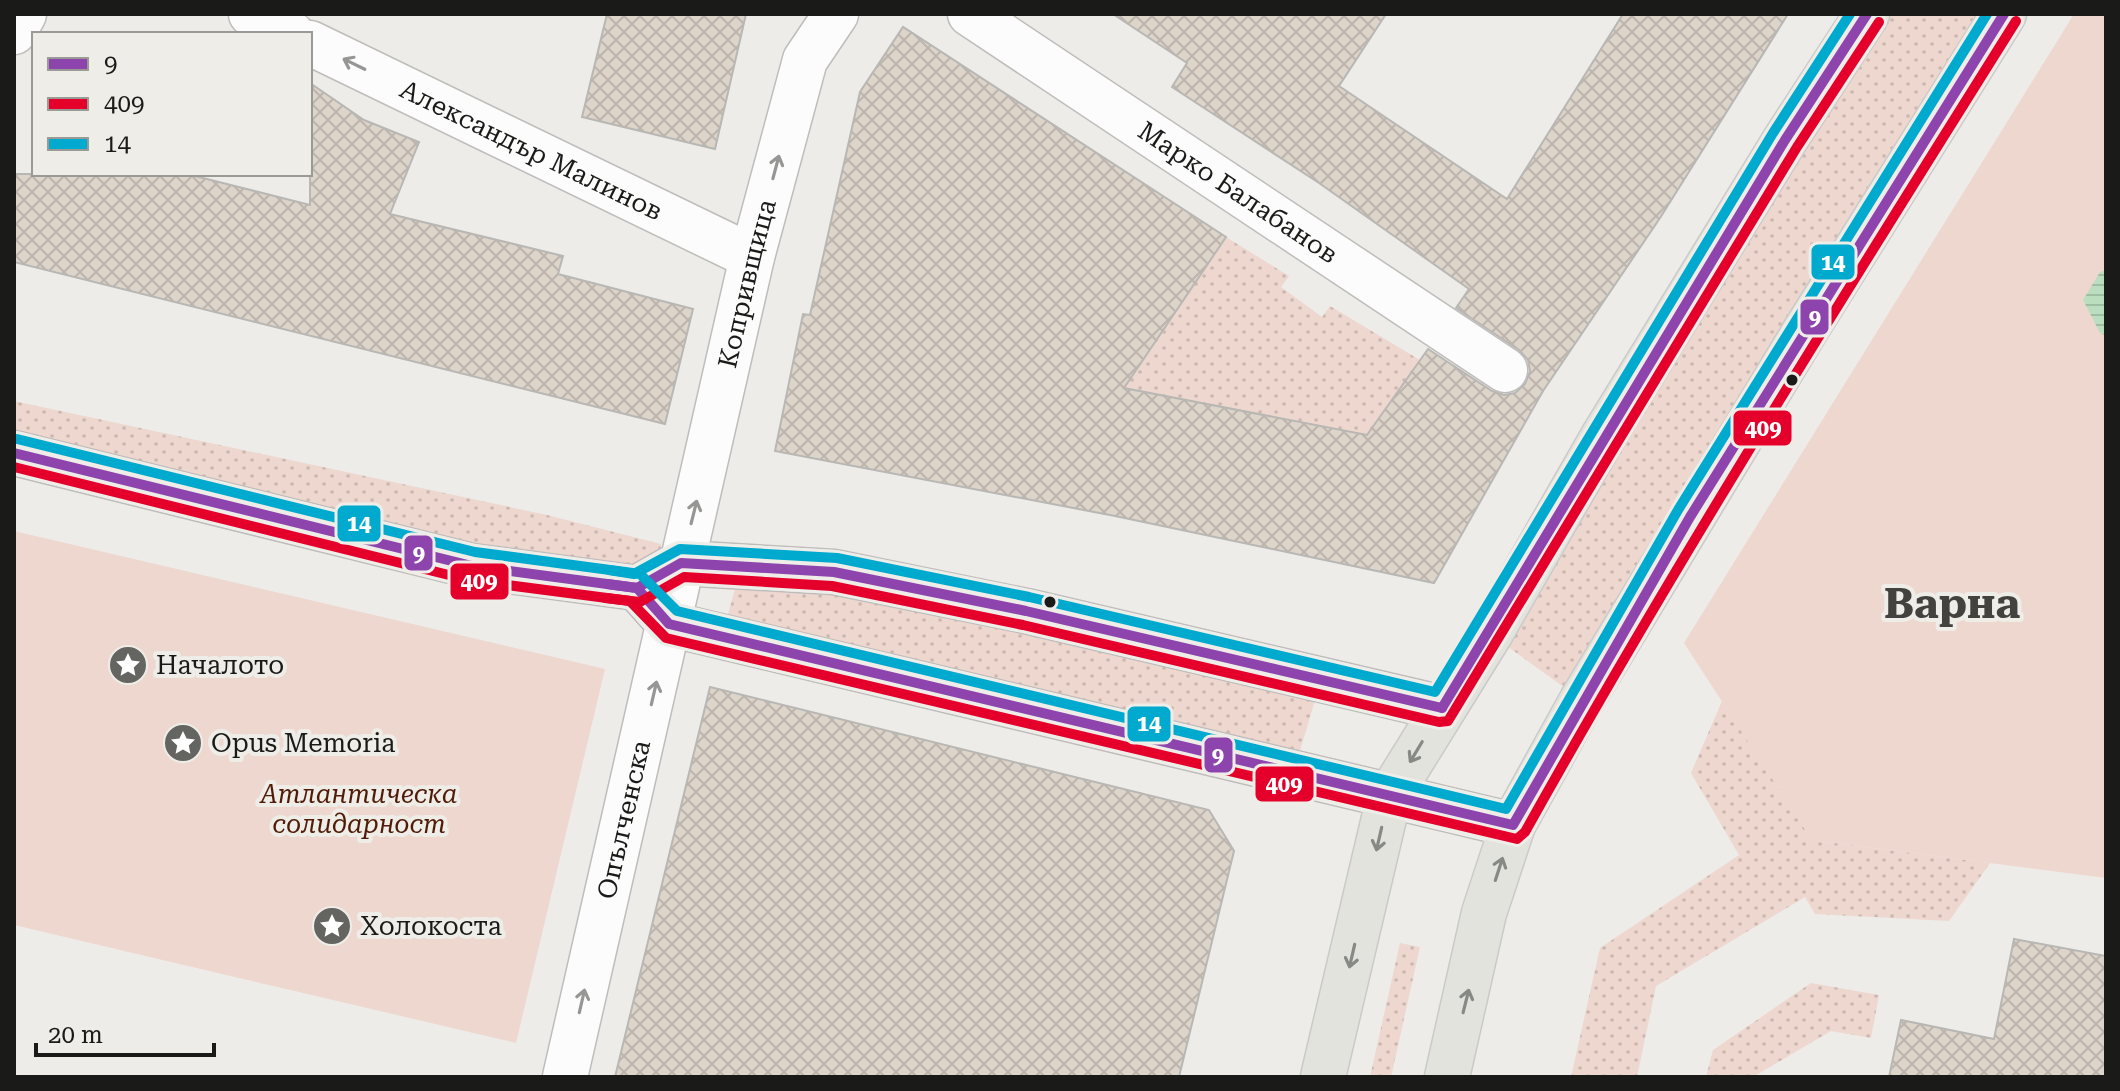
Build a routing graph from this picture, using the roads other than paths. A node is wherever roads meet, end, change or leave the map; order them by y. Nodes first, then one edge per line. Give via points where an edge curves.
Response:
1 (24, 14) edge
2 (251, 14) edge
3 (836, 14) edge
4 (970, 14) edge
5 (1867, 14) edge
6 (2004, 14) edge
7 (14, 32) edge
8 (288, 32) edge
9 (312, 44) edge
10 (752, 257) junction
11 (1505, 370) dead end
12 (14, 453) edge
13 (681, 563) junction
14 (637, 588) junction
15 (669, 624) junction
16 (1442, 708) junction
17 (1389, 797) junction
18 (1513, 825) junction
19 (565, 1077) edge
20 (1323, 1077) edge
21 (1447, 1077) edge

1 - 7 street
2 - 8 street
10 -> 3 street, Копривщица via 805,60
4 - 11 street, Марко Балабанов
5 - 16 main road via 1785,140
6 - 18 main road via 1590,686
10 -> 9 street, Александър Малинов
13 -> 10 street, Копривщица
12 - 14 main road via 472,566
13 - 14 main road
13 - 15 street, Опълченска
13 - 16 main road via 834,572
14 - 15 main road
15 - 17 main road
19 -> 15 street, Опълченска
16 -> 17 main road
17 - 18 main road
17 -> 20 main road
21 -> 18 main road via 1484,913

